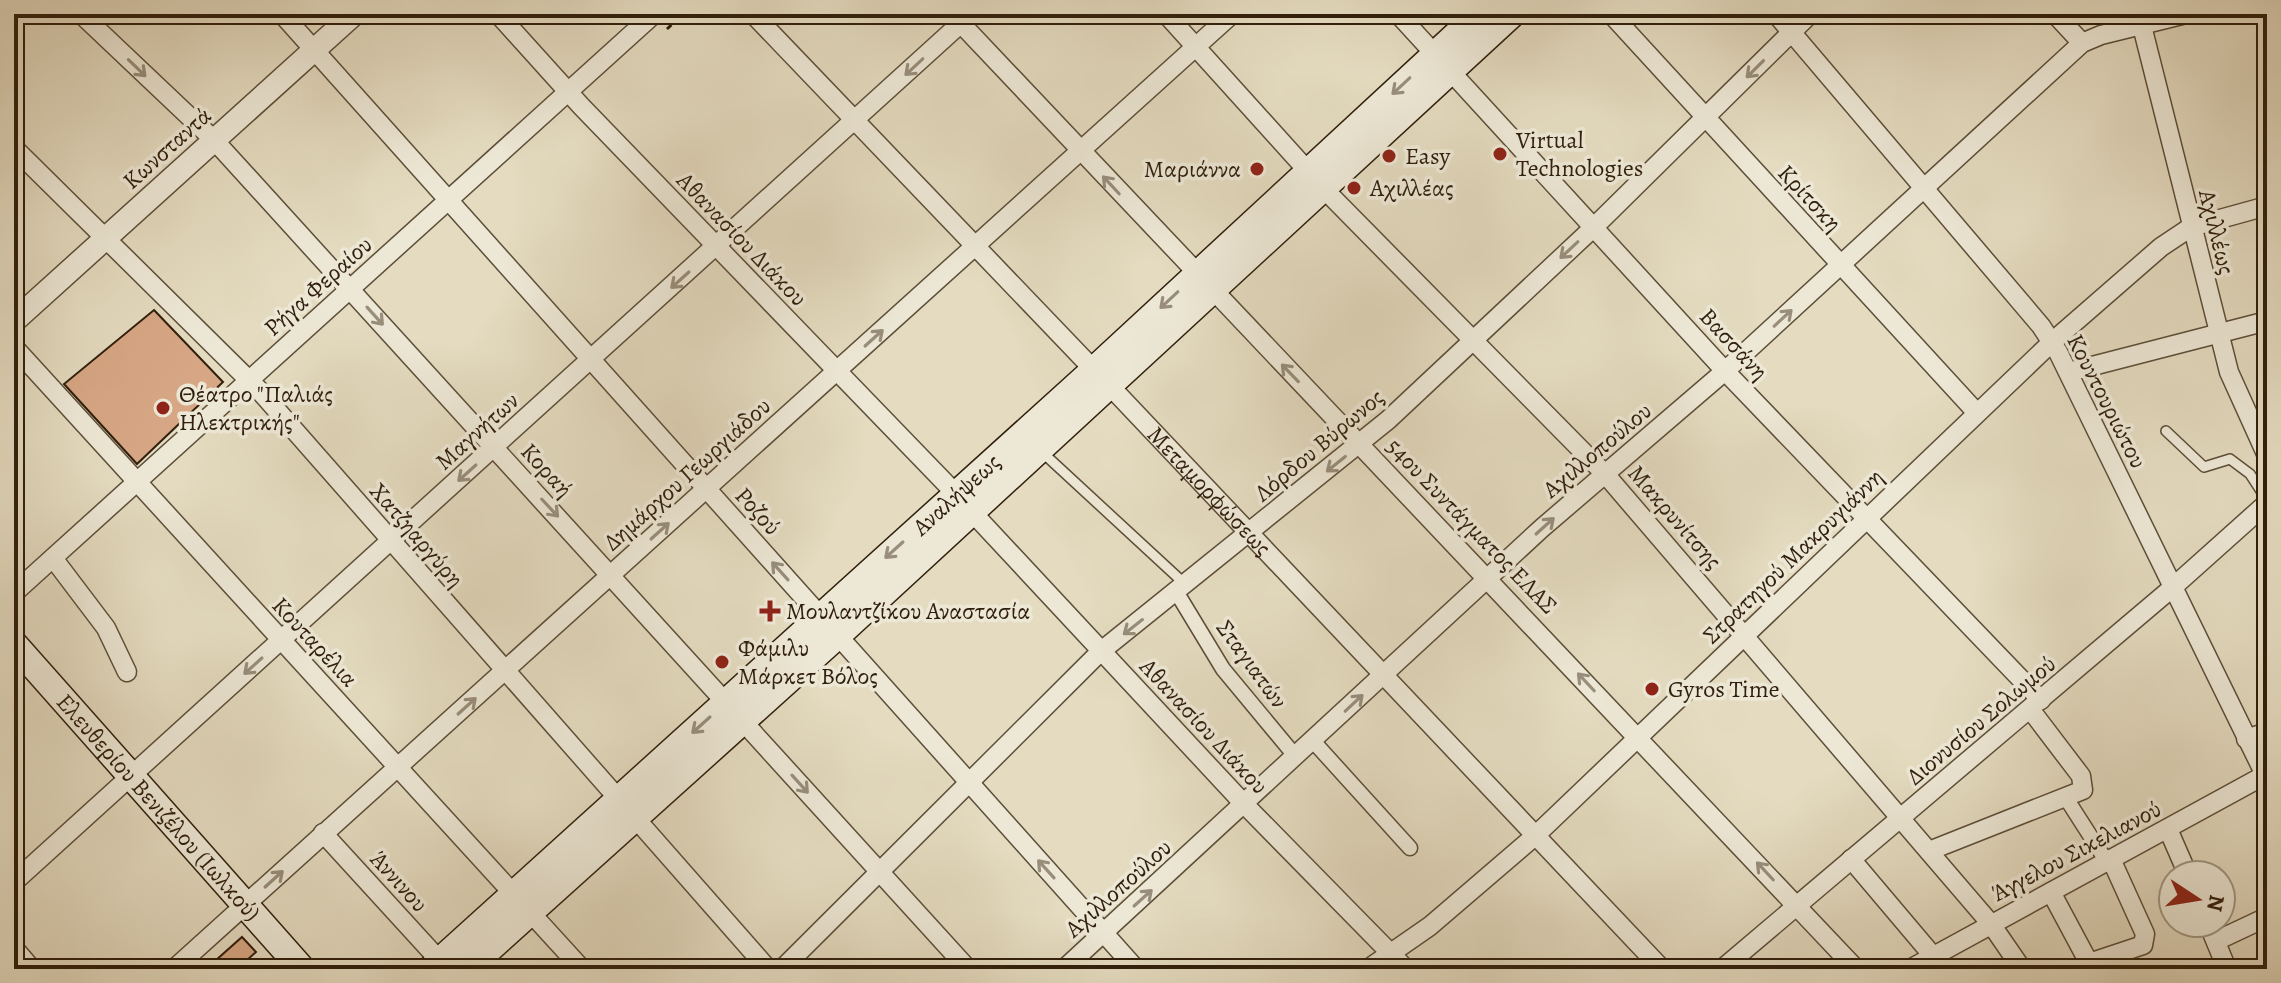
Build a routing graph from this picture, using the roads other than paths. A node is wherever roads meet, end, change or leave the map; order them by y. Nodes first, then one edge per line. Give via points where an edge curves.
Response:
1 (81, 14) edge
2 (282, 14) edge
3 (354, 14) edge
4 (498, 14) edge
5 (654, 14) edge
6 (753, 14) edge
7 (1166, 14) edge
8 (1232, 14) edge
9 (1398, 14) edge
10 (1479, 14) edge
11 (1512, 14) edge
12 (1611, 14) edge
13 (1776, 14) edge
14 (1810, 14) edge
15 (2055, 14) edge
16 (2186, 14) edge
17 (961, 17) edge
18 (2140, 20) edge
19 (1791, 32) junction
20 (2082, 43) junction
21 (1196, 47) junction
22 (314, 50) junction
23 (1443, 63) junction
24 (569, 92) junction
25 (855, 120) junction
26 (1704, 120) junction
27 (214, 140) junction
28 (14, 148) edge
29 (1080, 152) junction
30 (1316, 180) junction
31 (1924, 188) junction
32 (448, 200) junction
33 (2267, 206) edge
34 (2191, 227) junction
35 (1593, 228) junction
36 (106, 237) junction
37 (977, 245) junction
38 (716, 248) junction
39 (1840, 266) junction
40 (1204, 283) junction
41 (351, 290) junction
42 (14, 321) edge
43 (2267, 321) edge
44 (2218, 334) junction
45 (1473, 340) junction
46 (2052, 342) junction
47 (14, 347) edge
48 (591, 361) junction
49 (838, 371) junction
50 (1725, 371) junction
51 (2069, 372) junction
52 (1101, 378) junction
53 (250, 381) junction
54 (1977, 413) junction
55 (2166, 431) dead end
56 (1361, 445) junction
57 (494, 449) junction
58 (1040, 450) junction
59 (2267, 456) edge
60 (1606, 475) junction
61 (136, 483) junction
62 (706, 489) junction
63 (2267, 501) edge
64 (964, 503) junction
65 (1867, 518) junction
66 (1249, 535) junction
67 (391, 542) junction
68 (53, 558) junction
69 (611, 574) junction
70 (1490, 579) junction
71 (2172, 588) junction
72 (1182, 589) junction
73 (14, 593) edge
74 (830, 626) junction
75 (1745, 634) junction
76 (282, 641) junction
77 (14, 644) edge
78 (1100, 652) junction
79 (127, 672) dead end
80 (505, 672) junction
81 (1382, 676) junction
82 (2036, 704) junction
83 (734, 712) junction
84 (2267, 732) edge
85 (1638, 737) junction
86 (2246, 739) junction
87 (1313, 741) junction
88 (1296, 757) junction
89 (398, 768) junction
90 (132, 776) junction
91 (2266, 777) edge
92 (970, 783) junction
93 (2066, 798) junction
94 (1245, 805) junction
95 (626, 810) junction
96 (1901, 819) junction
97 (2168, 829) junction
98 (323, 833) junction
99 (1536, 835) junction
100 (1410, 848) dead end
101 (1929, 851) junction
102 (1851, 859) junction
103 (2181, 859) edge
104 (2109, 861) junction
105 (880, 872) junction
106 (14, 882) edge
107 (2051, 892) junction
108 (513, 893) junction
109 (245, 905) junction
110 (1796, 905) junction
111 (531, 913) junction
112 (2267, 917) edge
113 (1991, 924) junction
114 (1104, 934) junction
115 (2216, 941) joint
116 (14, 948) edge
117 (1390, 954) junction
118 (1933, 956) junction
119 (435, 965) edge
120 (32, 969) edge
121 (174, 969) edge
122 (302, 969) edge
123 (467, 969) edge
124 (582, 969) edge
125 (768, 969) edge
126 (782, 969) edge
127 (968, 969) edge
128 (1064, 969) edge
129 (1136, 969) edge
130 (1368, 969) edge
131 (1406, 969) edge
132 (1662, 969) edge
133 (1722, 969) edge
134 (1856, 969) edge
135 (1910, 969) edge
136 (2022, 969) edge
137 (2227, 969) edge

1 -> 27 street, Κοραή
2 - 22 street, Ροζού
3 - 22 street, Κωνσταντά
4 - 24 street, Αθανασίου Διάκου
5 - 24 street, Ρήγα Φεραίου
6 - 25 street, Μεταμορφώσεως
7 - 21 street, Μακρυνίτσης
8 - 21 street, Δημάρχου Γεωργιάδου
9 - 23 street, Βασσάνη
10 - 23 main road, Αναλήψεως
11 - 23 main road, Αναλήψεως
12 - 26 street, Κρίτσκη
13 - 19 street, Κουντουριώτου
14 - 19 street, Λόρδου Βύρωνος
15 - 20 street
16 - 18 street, Αχιλλοπούλου
17 -> 25 street, Μαγνήτων
17 - 29 street, 54ου Συντάγματος ΕΛΑΣ
18 - 20 street, Αχιλλοπούλου
18 - 34 street, Αχιλλέως
19 -> 26 street, Λόρδου Βύρωνος
19 - 31 street, Κουντουριώτου
20 - 31 street, Αχιλλοπούλου
21 - 29 street, Δημάρχου Γεωργιάδου
21 - 30 street, Μακρυνίτσης
22 - 27 street, Κωνσταντά
22 - 32 street, Ροζού
23 - 30 main road, Αναλήψεως
23 - 35 street, Βασσάνη
24 - 32 street, Ρήγα Φεραίου
24 - 38 street, Αθανασίου Διάκου
25 - 37 street, Μεταμορφώσεως
25 - 38 street, Μαγνήτων
26 - 35 street, Λόρδου Βύρωνος
26 - 39 street, Κρίτσκη
27 - 36 street, Κωνσταντά
27 - 41 street, Κοραή
28 - 36 street, Χατζηαργύρη
29 - 37 street, Δημάρχου Γεωργιάδου
40 -> 29 street, 54ου Συντάγματος ΕΛΑΣ
30 - 40 main road, Αναλήψεως
30 - 45 street, Μακρυνίτσης
31 - 39 street, Αχιλλοπούλου
31 - 46 street, Κουντουριώτου
32 - 41 street, Ρήγα Φεραίου
32 - 48 street, Ροζού
33 - 34 street, Στρατηγού Μακρυγιάννη
34 - 44 street, Αχιλλέως
34 - 46 street, Στρατηγού Μακρυγιάννη
35 -> 45 street, Λόρδου Βύρωνος
35 - 50 street, Βασσάνη
36 - 42 street, Κωνσταντά
36 - 53 street, Χατζηαργύρη
49 -> 37 street, Δημάρχου Γεωργιάδου
37 - 52 street, Μεταμορφώσεως
38 -> 48 street, Μαγνήτων
38 - 49 street, Αθανασίου Διάκου
50 -> 39 street, Αχιλλοπούλου
39 - 54 street, Κρίτσκη
40 - 52 main road, Αναλήψεως
56 -> 40 street, 54ου Συντάγματος ΕΛΑΣ
41 - 53 street, Ρήγα Φεραίου
41 -> 57 street, Κοραή
43 - 44 street
44 - 51 street
44 - 59 street, Αχιλλέως via 2235,389
45 - 56 street, Λόρδου Βύρωνος
45 - 60 street, Μακρυνίτσης
46 - 51 street, Κουντουριώτου
46 - 54 street, Στρατηγού Μακρυγιάννη
47 - 61 street, Κουταρέλια
48 - 57 street, Μαγνήτων
48 - 62 street, Ροζού
49 - 62 street, Δημάρχου Γεωργιάδου
49 - 64 street, Αθανασίου Διάκου
50 - 60 street, Αχιλλοπούλου
50 - 65 street, Βασσάνη
51 - 71 street, Κουντουριώτου
52 - 58 main road, Αναλήψεως
52 - 64 main road, Αναλήψεως
52 - 66 street, Μεταμορφώσεως
53 - 61 street, Ρήγα Φεραίου
53 - 67 street, Χατζηαργύρη
54 - 65 street, Στρατηγού Μακρυγιάννη
55 - 63 lane via 2204,467 2230,459 2241,465
56 -> 66 street, Λόρδου Βύρωνος
56 - 70 street, 54ου Συντάγματος ΕΛΑΣ
57 -> 67 street, Μαγνήτων
57 -> 69 street, Κοραή
58 - 64 main road, Αναλήψεως
58 - 72 lane, Σταγιατών
70 -> 60 street, Αχιλλοπούλου
60 - 75 street, Μακρυνίτσης
61 - 68 street, Ρήγα Φεραίου
61 - 76 street, Κουταρέλια
69 -> 62 street, Δημάρχου Γεωργιάδου
74 -> 62 street, Ροζού
63 - 71 street, Διονυσίου Σολωμού
64 - 74 main road, Αναλήψεως
64 - 78 street, Αθανασίου Διάκου
65 - 75 street, Στρατηγού Μακρυγιάννη
65 - 82 street, Βασσάνη
66 - 72 street, Λόρδου Βύρωνος
66 - 81 street, Μεταμορφώσεως
67 - 76 street, Μαγνήτων
67 - 80 street, Χατζηαργύρη
68 - 73 street, Ρήγα Φεραίου
68 - 79 street via 106,628
69 - 80 street, Δημάρχου Γεωργιάδου
69 - 83 street, Κοραή
70 - 81 street, Αχιλλοπούλου
85 -> 70 street, 54ου Συντάγματος ΕΛΑΣ
71 - 82 street, Διονυσίου Σολωμού
71 - 86 street, Κουντουριώτου
72 -> 78 street, Λόρδου Βύρωνος
72 - 88 street, Σταγιατών via 1223,669
74 - 83 main road, Αναλήψεως
74 - 92 street, Ροζού
75 - 85 street, Στρατηγού Μακρυγιάννη
75 - 96 street, Μακρυνίτσης
76 - 89 street, Κουταρέλια
76 -> 90 street, Μαγνήτων
77 - 90 main road, Ελευθερίου Βενιζέλου (Ιωλκού)
78 - 92 street, Λόρδου Βύρωνος
78 - 94 street, Αθανασίου Διάκου
89 -> 80 street, Δημάρχου Γεωργιάδου
80 - 95 street, Χατζηαργύρη
87 -> 81 street, Αχιλλοπούλου
81 - 99 street, Μεταμορφώσεως
82 - 93 street, Βασσάνη via 2081,776 2083,790
82 - 96 street, Διονυσίου Σολωμού
83 - 95 main road, Αναλήψεως
83 -> 105 street, Κοραή
84 - 86 street
85 - 99 street, Στρατηγού Μακρυγιάννη
110 -> 85 street, 54ου Συντάγματος ΕΛΑΣ
86 - 91 street, Κουντουριώτου
87 - 88 street, Αχιλλοπούλου
87 - 100 street
88 - 94 street, Αχιλλοπούλου
89 - 98 street, Δημάρχου Γεωργιάδου
89 - 108 street, Κουταρέλια
90 - 106 street, Μαγνήτων
90 - 109 main road, Ελευθερίου Βενιζέλου (Ιωλκού)
91 - 97 street, Άγγελου Σικελιανού
92 - 105 street, Λόρδου Βύρωνος
114 -> 92 street, Ροζού
93 - 101 street
93 - 104 street
114 -> 94 street, Αχιλλοπούλου
94 - 117 street, Αθανασίου Διάκου
95 - 108 main road, Αναλήψεως
95 - 111 main road, Αναλήψεως
95 - 125 street, Χατζηαργύρη
96 - 101 street, Μακρυνίτσης
96 - 102 street, Διονυσίου Σολωμού
97 - 103 street
97 - 104 street, Άγγελου Σικελιανού
109 -> 98 street, Δημάρχου Γεωργιάδου
98 - 119 street, Άννινου
99 - 117 street, Στρατηγού Μακρυγιάννη
99 - 132 street, Μεταμορφώσεως
101 - 113 street, Μακρυνίτσης
102 - 110 street, Διονυσίου Σολωμού
102 - 118 street
104 - 107 street, Άγγελου Σικελιανού
104 - 107 street via 2146,938 2143,945 2089,963
105 - 126 street, Λόρδου Βύρωνος
105 - 127 street, Κοραή
107 - 113 street, Άγγελου Σικελιανού
108 - 111 street, Κουταρέλια
108 - 119 main road, Αναλήψεως
109 - 121 street, Δημάρχου Γεωργιάδου
109 - 122 main road, Ελευθερίου Βενιζέλου (Ιωλκού)
110 - 133 street, Διονυσίου Σολωμού
110 - 134 street, 54ου Συντάγματος ΕΛΑΣ
111 - 123 main road, Αναλήψεως
111 - 124 street, Κουταρέλια
112 - 115 street
113 - 118 street, Άγγελου Σικελιανού
113 - 136 street, Μακρυνίτσης
114 - 128 street, Αχιλλοπούλου
114 - 129 street, Ροζού
115 - 137 street
116 - 120 street
117 - 130 street, Στρατηγού Μακρυγιάννη
117 - 131 street, Αθανασίου Διάκου
118 - 135 street, Άγγελου Σικελιανού

